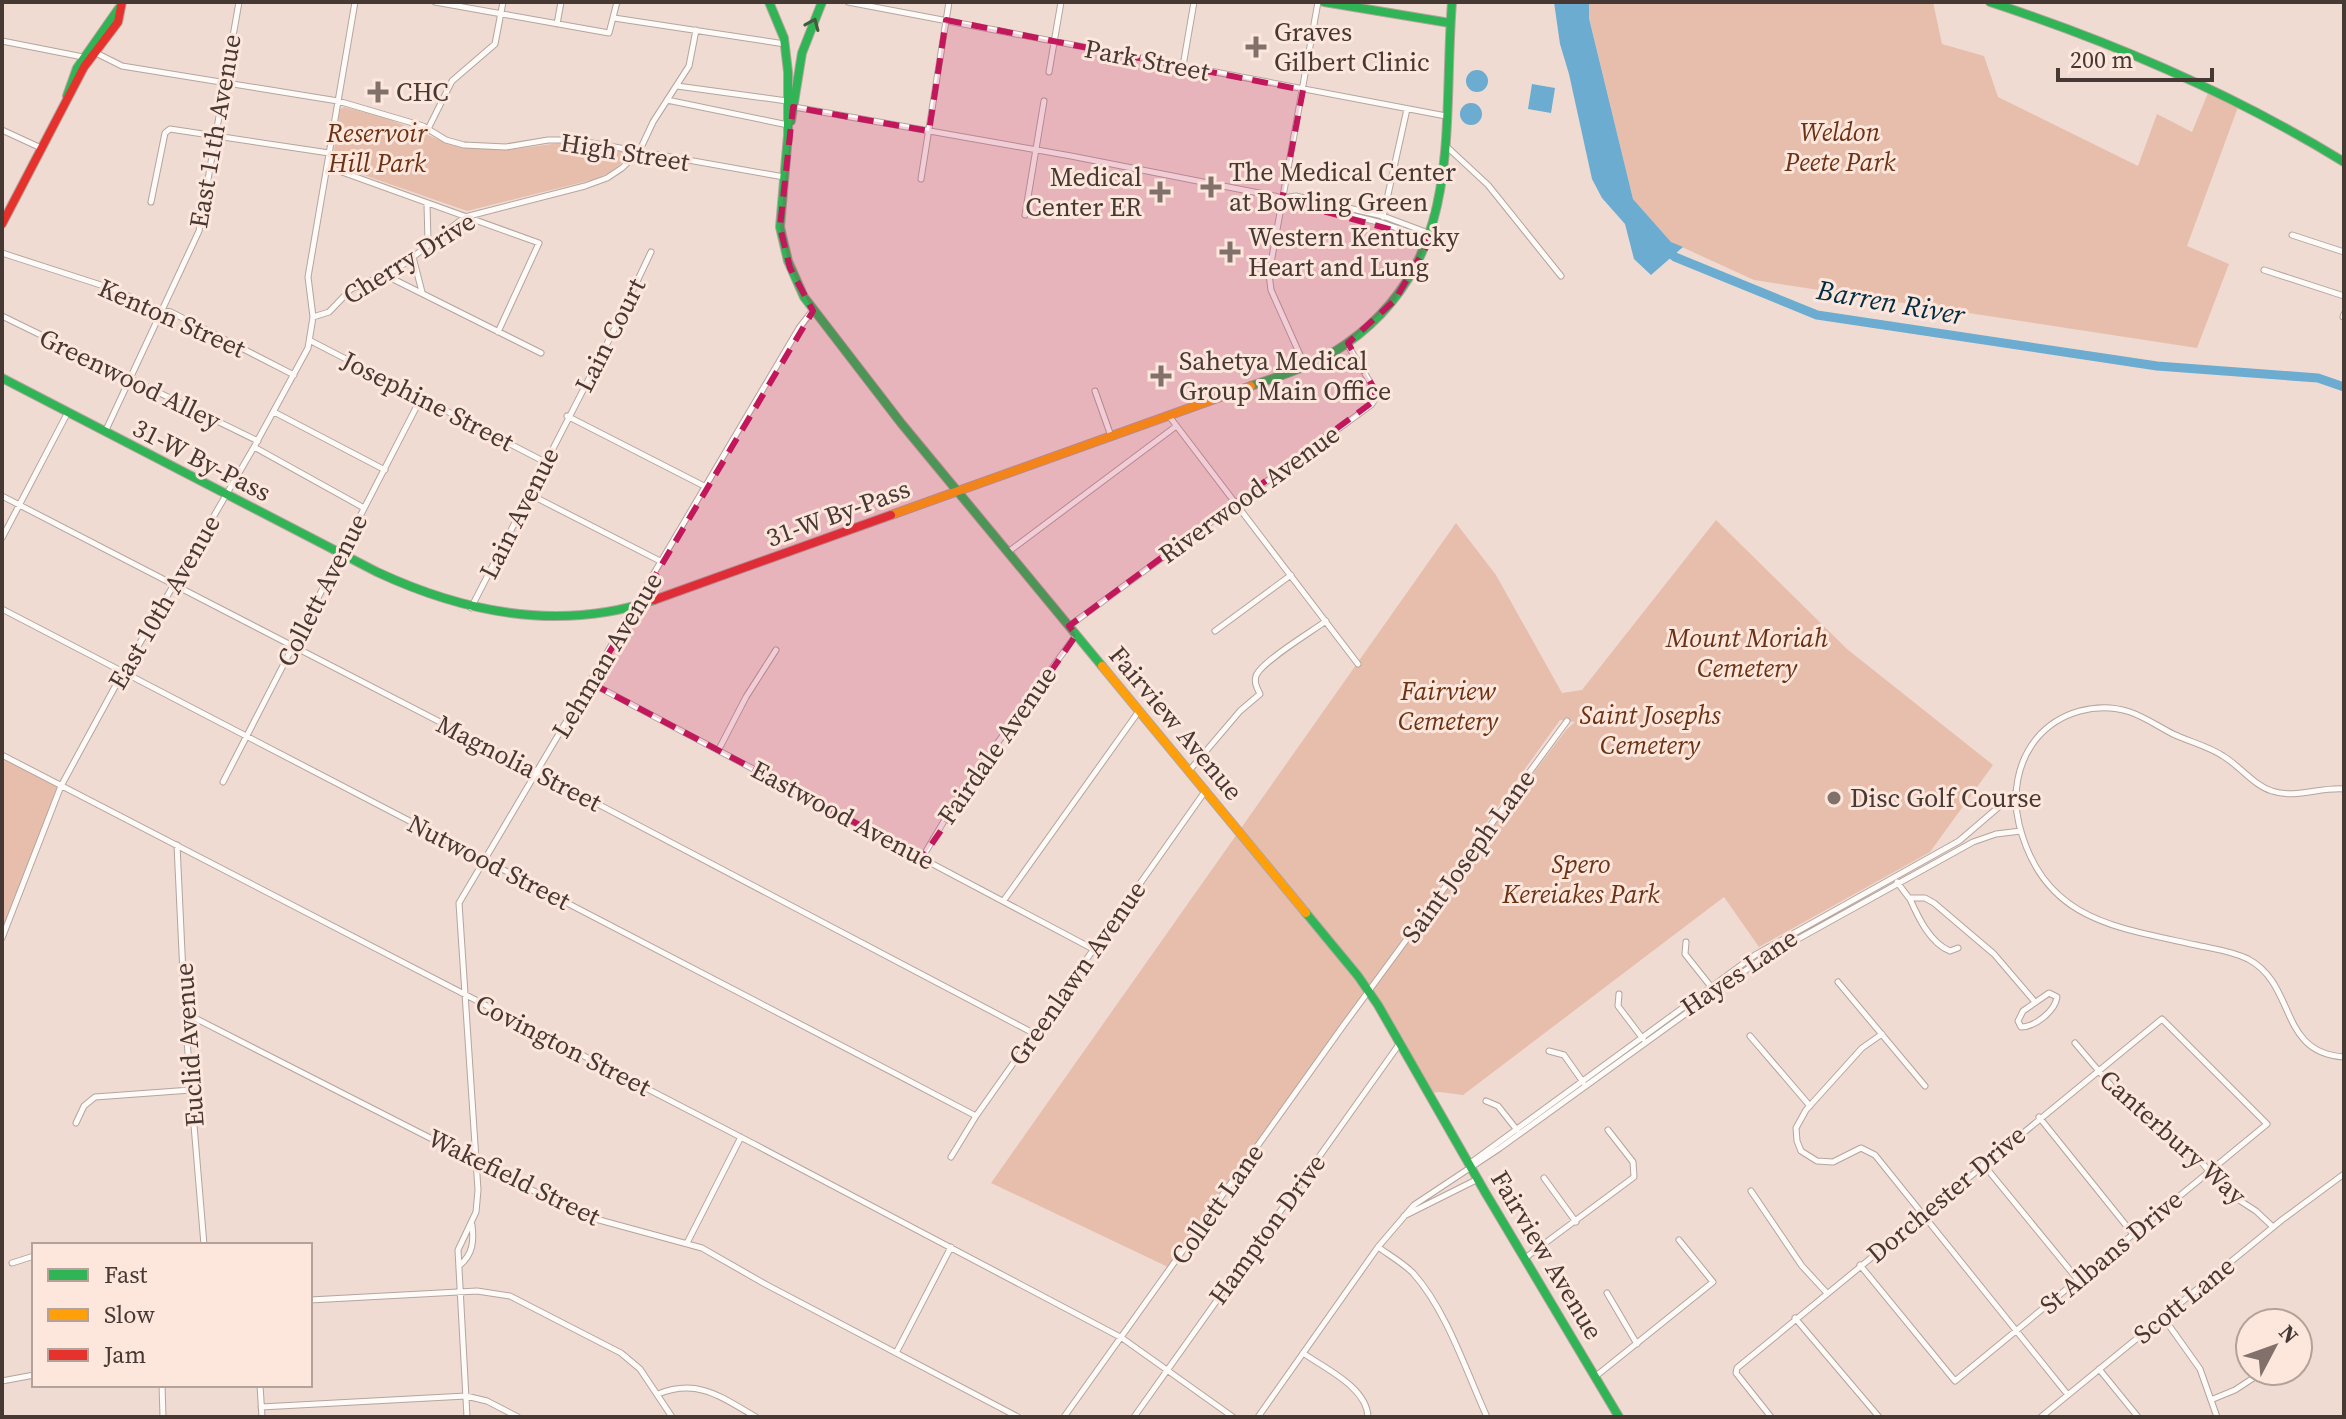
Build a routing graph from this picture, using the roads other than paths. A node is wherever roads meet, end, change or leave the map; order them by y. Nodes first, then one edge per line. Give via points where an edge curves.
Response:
1 (239, 2) edge
2 (355, 2) edge
3 (435, 2) edge
4 (503, 2) edge
5 (561, 2) edge
6 (617, 2) edge
7 (769, 2) edge
8 (822, 2) edge
9 (848, 2) edge
10 (949, 2) edge
11 (1061, 2) edge
12 (1194, 2) edge
13 (1321, 2) edge
14 (1452, 2) edge
15 (1990, 2) edge
16 (122, 3) edge
17 (2003, 5) edge
18 (501, 14) junction
19 (614, 18) junction
20 (946, 20) junction
21 (1450, 23) junction
22 (557, 24) junction
23 (696, 30) junction
24 (2, 41) edge
25 (1055, 42) junction
26 (785, 44) junction
27 (89, 54) junction
28 (1183, 66) junction
29 (1049, 72) dead end
30 (224, 83) junction
31 (677, 86) junction
32 (1303, 90) junction
33 (66, 98) junction
34 (667, 100) junction
35 (338, 101) junction
36 (1044, 101) dead end
37 (790, 104) junction
38 (1407, 109) junction
39 (1446, 116) junction
40 (428, 129) junction
41 (2, 130) edge
42 (788, 130) junction
43 (929, 131) junction
44 (215, 135) junction
45 (1446, 146) junction
46 (41, 148) junction
47 (1037, 150) junction
48 (639, 152) junction
49 (329, 153) junction
50 (2344, 162) edge
51 (328, 167) junction
52 (784, 177) junction
53 (921, 179) dead end
54 (1283, 198) junction
55 (151, 202) dead end
56 (427, 203) junction
57 (1025, 215) dead end
58 (465, 217) junction
59 (1383, 220) junction
60 (2, 224) edge
61 (2292, 235) dead end
62 (1431, 237) junction
63 (428, 243) junction
64 (651, 252) dead end
65 (2344, 252) edge
66 (2, 253) edge
67 (413, 257) junction
68 (2264, 270) dead end
69 (386, 276) junction
70 (1561, 276) dead end
71 (422, 293) junction
72 (2344, 296) edge
73 (813, 310) junction
74 (164, 311) junction
75 (2, 316) edge
76 (313, 317) junction
77 (498, 332) junction
78 (311, 341) junction
79 (1347, 344) junction
80 (541, 353) dead end
81 (1305, 366) junction
82 (294, 375) junction
83 (2, 378) edge
84 (131, 380) junction
85 (1095, 391) dead end
86 (421, 398) junction
87 (68, 412) junction
88 (274, 412) junction
89 (567, 416) junction
90 (1169, 416) junction
91 (1175, 427) junction
92 (105, 432) junction
93 (1111, 436) junction
94 (258, 441) junction
95 (254, 447) junction
96 (545, 462) junction
97 (385, 470) junction
98 (706, 487) junction
99 (957, 490) junction
100 (529, 494) junction
101 (227, 495) junction
102 (2, 496) edge
103 (1236, 504) junction
104 (19, 505) junction
105 (364, 508) junction
106 (2, 538) edge
107 (1008, 552) junction
108 (340, 553) junction
109 (662, 562) junction
110 (1291, 575) junction
111 (173, 585) junction
112 (636, 605) junction
113 (470, 608) junction
114 (2, 609) edge
115 (1326, 621) junction
116 (1069, 626) junction
117 (1215, 631) dead end
118 (1076, 635) junction
119 (293, 645) junction
120 (776, 650) dead end
121 (1358, 664) dead end
122 (123, 672) junction
123 (591, 683) junction
124 (1139, 711) junction
125 (1567, 721) dead end
126 (245, 737) junction
127 (719, 749) junction
128 (3, 757) edge
129 (1189, 771) junction
130 (537, 772) junction
131 (223, 782) dead end
132 (61, 786) junction
133 (2344, 789) edge
134 (1206, 790) junction
135 (2016, 792) junction
136 (2021, 831) junction
137 (177, 845) junction
138 (922, 858) junction
139 (486, 859) junction
140 (1896, 880) junction
141 (1909, 898) junction
142 (1004, 900) junction
143 (2, 938) edge
144 (1686, 942) dead end
145 (1958, 948) dead end
146 (1093, 949) junction
147 (1838, 982) dead end
148 (1713, 990) junction
149 (1369, 991) junction
150 (1619, 994) dead end
151 (466, 995) junction
152 (2035, 1002) junction
153 (185, 1013) junction
154 (1035, 1034) junction
155 (1882, 1034) junction
156 (1750, 1036) dead end
157 (1644, 1040) junction
158 (1400, 1043) junction
159 (2075, 1043) dead end
160 (1549, 1051) dead end
161 (2344, 1057) edge
162 (2097, 1069) junction
163 (1585, 1083) junction
164 (1925, 1086) dead end
165 (191, 1090) junction
166 (1486, 1101) dead end
167 (1810, 1106) junction
168 (976, 1116) junction
169 (2039, 1117) junction
170 (76, 1123) dead end
171 (2267, 1124) joint
172 (1608, 1130) dead end
173 (1519, 1131) junction
174 (741, 1137) junction
175 (951, 1157) dead end
176 (476, 1161) junction
177 (1983, 1164) junction
178 (1471, 1166) junction
179 (2209, 1171) junction
180 (2344, 1174) edge
181 (1544, 1178) dead end
182 (1478, 1179) junction
183 (2344, 1183) edge
184 (2329, 1186) junction
185 (1751, 1191) dead end
186 (1922, 1215) junction
187 (1403, 1217) junction
188 (1576, 1222) junction
189 (472, 1224) junction
190 (2273, 1227) junction
191 (2133, 1234) junction
192 (1679, 1240) dead end
193 (204, 1243) edge
194 (687, 1243) junction
195 (951, 1247) junction
196 (1378, 1247) junction
197 (32, 1257) edge
198 (1525, 1258) junction
199 (12, 1263) dead end
200 (460, 1265) junction
201 (1860, 1265) junction
202 (2078, 1280) junction
203 (460, 1292) junction
204 (1826, 1292) junction
205 (1607, 1293) dead end
206 (312, 1300) edge
207 (2163, 1317) junction
208 (1795, 1318) junction
209 (2016, 1331) junction
210 (1122, 1338) junction
211 (1637, 1344) junction
212 (896, 1353) junction
213 (1302, 1353) junction
214 (2099, 1369) junction
215 (1167, 1370) junction
216 (32, 1375) edge
217 (1596, 1376) junction
218 (2, 1381) edge
219 (162, 1387) edge
220 (260, 1387) edge
221 (2239, 1387) edge
222 (658, 1394) junction
223 (2068, 1395) junction
224 (466, 1396) junction
225 (2213, 1399) junction
226 (261, 1407) junction
227 (1484, 1415) edge
228 (1769, 1416) edge
229 (163, 1417) edge
230 (262, 1417) edge
231 (467, 1417) edge
232 (518, 1417) edge
233 (672, 1417) edge
234 (756, 1417) edge
235 (1018, 1417) edge
236 (1064, 1417) edge
237 (1134, 1417) edge
238 (1233, 1417) edge
239 (1258, 1417) edge
240 (1368, 1417) edge
241 (1619, 1417) edge
242 (1879, 1417) edge
243 (2041, 1417) edge
244 (2138, 1417) edge
245 (2217, 1417) edge

1 - 30 street, East 11th Avenue
2 - 35 street, East 10th Avenue
3 - 18 street
4 - 18 street
5 - 22 street
6 - 19 street
7 - 26 main road, Fairview Avenue
37 -> 8 main road
9 - 20 street, Park Street
10 - 20 street
11 - 25 street
12 - 28 street
13 - 21 main road
13 - 32 street
14 - 21 main road, 31-W By-Pass
15 - 17 main road
16 - 27 main road
17 - 50 main road via 2197,80
18 - 22 street
18 - 40 street via 495,44 452,81
19 - 22 street via 609,33
19 - 23 street
20 - 25 street, Park Street
20 - 43 street
21 - 39 main road, 31-W By-Pass
23 - 26 street
23 - 31 street via 689,66
24 - 27 street, High Street
25 - 28 street, Park Street
25 - 29 street
26 - 37 main road, Fairview Avenue
27 - 30 street, High Street via 122,66
27 - 33 main road
27 - 33 main road via 68,85
28 - 32 street, Park Street
30 - 35 street, High Street
30 - 44 street, East 11th Avenue
31 - 34 street
31 - 37 street
32 - 38 street, Park Street
32 - 54 street
33 - 46 main road
34 - 42 street
34 - 48 street
35 - 40 street, High Street
35 - 49 street, East 10th Avenue
36 - 47 street
37 - 42 main road, Fairview Avenue
37 - 43 street
38 - 39 street, Park Street
38 - 59 street
39 - 45 main road, 31-W By-Pass
40 - 48 street, High Street via 470,146 569,139
41 - 46 street
42 - 52 main road, Fairview Avenue
43 - 47 street
43 - 53 street
44 - 49 street
44 - 55 street via 166,131
44 - 74 street, East 11th Avenue via 199,231
45 - 62 main road, 31-W By-Pass via 1442,197
45 - 70 street via 1485,182
46 - 60 main road
47 - 54 street
47 - 57 street
48 - 52 street, High Street
48 - 58 street, Cherry Drive via 600,181
49 - 51 street, East 10th Avenue
51 - 56 street
51 - 76 street, East 10th Avenue via 308,277
52 - 73 main road, Fairview Avenue via 782,238 793,276
54 - 59 street via 1296,196
54 - 81 street via 1270,285
56 - 58 street
56 - 63 street
58 - 63 street, Cherry Drive
58 - 77 street via 538,243
59 - 62 street
61 - 65 street
62 - 79 main road, 31-W By-Pass via 1395,300
63 - 67 street, Cherry Drive
64 - 89 street, Lain Court
66 - 74 street, Kenton Street
67 - 69 street, Cherry Drive
67 - 71 street
68 - 72 street
69 - 71 street
69 - 76 street, Cherry Drive via 351,289 329,312
71 - 77 street
73 - 98 street, Lehman Avenue
73 - 99 main road, Fairview Avenue
74 - 82 street, Kenton Street
74 - 84 street, East 11th Avenue
75 - 84 street, Greenwood Alley
76 - 78 street, East 10th Avenue
77 - 80 street
78 - 82 street, East 10th Avenue
78 - 86 street, Josephine Street
79 - 81 main road, 31-W By-Pass
79 - 103 street, Riverwood Avenue via 1376,400
81 - 90 main road, 31-W By-Pass
82 - 88 street, East 10th Avenue
83 - 87 main road, 31-W By-Pass
84 - 92 street, East 11th Avenue
84 - 94 street, Greenwood Alley
85 - 93 street
86 - 96 street, Josephine Street
86 - 97 street, Collett Avenue
87 - 92 main road, 31-W By-Pass
87 - 104 street
88 - 94 street, East 10th Avenue
88 - 97 street
89 - 96 street, Lain Avenue
89 - 98 street
90 - 91 street
90 - 93 main road, 31-W By-Pass
91 - 103 street
91 - 107 street
92 - 101 main road, 31-W By-Pass
93 - 99 main road, 31-W By-Pass
94 - 95 street, East 10th Avenue
95 - 101 street, East 10th Avenue
95 - 105 street
96 - 100 street, Lain Avenue
97 - 105 street, Collett Avenue
98 - 109 street, Lehman Avenue
99 - 107 main road, Fairview Avenue
99 - 112 main road, 31-W By-Pass
100 - 109 street
100 - 113 street, Lain Avenue
101 - 108 main road, 31-W By-Pass
101 - 111 street, East 10th Avenue
102 - 104 street, Magnolia Street
103 - 110 street
103 - 116 street, Riverwood Avenue
104 - 106 street
104 - 111 street, Magnolia Street
105 - 108 street, Collett Avenue
107 - 116 main road, Fairview Avenue
108 - 113 main road, 31-W By-Pass via 424,593
108 - 119 street, Collett Avenue
109 - 112 street, Lehman Avenue
110 - 115 street
110 - 117 street
111 - 119 street, Magnolia Street
111 - 122 street, East 10th Avenue
112 - 113 main road, 31-W By-Pass via 553,617
112 - 123 street, Lehman Avenue
114 - 122 street, Nutwood Street
115 - 121 street
115 - 129 street via 1268,660 1257,674 1258,699 1240,711
116 - 118 main road, Fairview Avenue
118 - 124 main road, Fairview Avenue
118 - 138 street, Fairdale Avenue via 959,796
119 - 126 street, Collett Avenue
119 - 130 street, Magnolia Street
120 - 127 street
122 - 126 street, Nutwood Street
122 - 132 street, East 10th Avenue
123 - 127 street, Eastwood Avenue
123 - 130 street, Lehman Avenue
124 - 129 main road, Fairview Avenue
124 - 142 street
125 - 149 street, Saint Joseph Lane
126 - 131 street, Collett Avenue
126 - 139 street, Nutwood Street
127 - 138 street, Eastwood Avenue
128 - 132 street, Covington Street
129 - 134 main road, Fairview Avenue
130 - 139 street, Lehman Avenue
130 - 154 street, Magnolia Street
132 - 137 street, Covington Street
132 - 143 street, East 10th Avenue
133 - 135 street via 2271,791 2218,752 2127,711 2103,708 2074,713 2043,732 2026,755
134 - 146 street, Greenlawn Avenue
134 - 149 main road, Fairview Avenue
135 - 136 street
135 - 140 street, Hayes Lane via 1959,841
136 - 140 street, Hayes Lane via 1973,842
136 - 161 street via 2041,873 2074,907 2123,930 2247,959 2275,983 2304,1041 2319,1052
137 - 151 street, Covington Street
137 - 153 street, Euclid Avenue
138 - 142 street, Eastwood Avenue
139 - 151 street, Lehman Avenue via 459,903
139 - 168 street, Nutwood Street
140 - 141 street
140 - 148 street, Hayes Lane via 1761,951
141 - 145 street via 1941,946 1948,951
141 - 152 street via 1938,906 1994,954
142 - 146 street, Eastwood Avenue
144 - 148 street via 1685,954
146 - 154 street, Greenlawn Avenue
147 - 155 street
148 - 157 street, Hayes Lane
149 - 158 main road, Fairview Avenue
149 - 210 street, Collett Lane
150 - 157 street via 1618,1006
151 - 174 street, Covington Street
151 - 176 street, Lehman Avenue
152 - 152 street via 2049,993 2057,999 2033,1024 2021,1027 2019,1016
153 - 165 street, Euclid Avenue
153 - 176 street, Wakefield Street
154 - 168 street, Greenlawn Avenue
155 - 164 street
155 - 167 street via 1862,1048
156 - 167 street
157 - 163 street, Hayes Lane
158 - 178 main road, Fairview Avenue
158 - 215 street, Hampton Drive
159 - 162 street, Canterbury Way
160 - 163 street via 1564,1055
162 - 169 street, Dorchester Drive
162 - 171 street, Dorchester Drive via 2162,1019
162 - 179 street, Canterbury Way via 2120,1096 2191,1150
163 - 173 street, Hayes Lane
165 - 170 street via 95,1097
165 - 193 street, Euclid Avenue
166 - 173 street via 1498,1106
167 - 186 street via 1796,1133 1807,1157 1829,1163 1856,1149 1868,1150
168 - 175 street, Greenlawn Avenue
169 - 177 street, Dorchester Drive
169 - 191 street
171 - 179 street, St Albans Drive
172 - 188 street via 1633,1162 1634,1177
173 - 178 street, Hayes Lane
174 - 194 street
174 - 195 street, Covington Street
176 - 189 street, Lehman Avenue via 478,1198
176 - 194 street, Wakefield Street via 581,1215
177 - 186 street, Dorchester Drive
177 - 202 street
178 - 182 main road, Fairview Avenue
178 - 187 street, Hayes Lane
179 - 190 street, Canterbury Way via 2228,1193
179 - 191 street, St Albans Drive
180 - 184 street, Scott Lane
181 - 188 street
182 - 187 street
182 - 198 main road, Fairview Avenue
183 - 184 street, Scott Lane
184 - 190 street, Scott Lane
185 - 204 street
186 - 201 street, Dorchester Drive
186 - 209 street
187 - 196 street
188 - 198 street
189 - 200 street via 459,1244
189 - 200 street via 472,1247
190 - 207 street, Scott Lane
191 - 202 street, St Albans Drive
192 - 211 street via 1713,1282
194 - 212 street, Wakefield Street
195 - 210 street, Covington Street
195 - 212 street
196 - 213 street
196 - 227 street via 1420,1284 1457,1347
197 - 199 street
198 - 217 main road, Fairview Avenue
200 - 203 street
201 - 204 street, Dorchester Drive
201 - 209 street, St Albans Drive via 1955,1381
202 - 209 street, St Albans Drive
203 - 206 street
203 - 222 street via 501,1293 547,1314 628,1358
203 - 224 street
204 - 208 street, Dorchester Drive
205 - 211 street
207 - 214 street, Scott Lane
207 - 225 street
208 - 228 street, Dorchester Drive via 1736,1373
208 - 242 street
209 - 223 street
210 - 215 street, Covington Street
210 - 236 street, Collett Lane
211 - 217 street
212 - 235 street, Wakefield Street
213 - 239 street
213 - 240 street via 1358,1394
214 - 223 street, Scott Lane
214 - 244 street
215 - 237 street, Hampton Drive
215 - 238 street, Covington Street
216 - 218 street
217 - 241 main road, Fairview Avenue
219 - 229 street
220 - 226 street
221 - 225 street
222 - 233 street
222 - 234 street via 696,1387
223 - 243 street, Scott Lane
224 - 226 street
224 - 231 street
224 - 232 street
225 - 245 street
226 - 230 street

